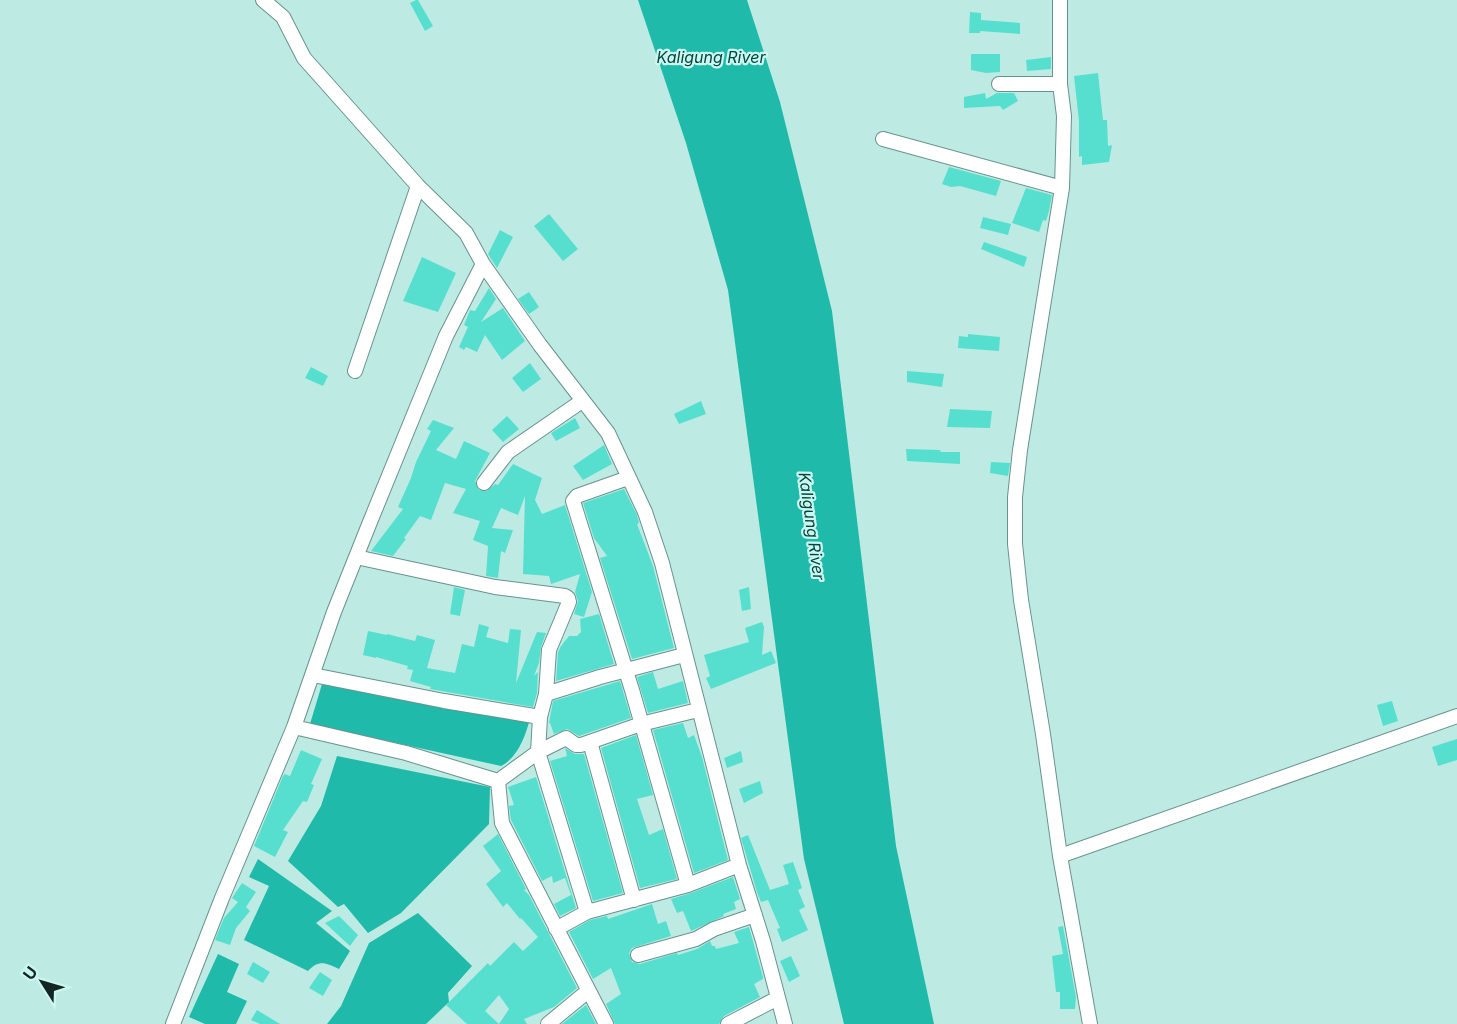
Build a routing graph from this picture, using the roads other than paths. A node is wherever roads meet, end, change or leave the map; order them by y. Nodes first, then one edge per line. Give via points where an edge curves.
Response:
1 (263, 0) edge
2 (1060, 0) edge
3 (999, 84) dead end
4 (1060, 84) junction
5 (883, 139) dead end
6 (418, 186) junction
7 (1062, 188) junction
8 (481, 260) junction
9 (355, 372) dead end
10 (582, 401) junction
11 (628, 478) junction
12 (484, 483) dead end
13 (356, 557) junction
14 (684, 655) junction
15 (625, 672) junction
16 (313, 675) junction
17 (546, 694) junction
18 (698, 710) junction
19 (1457, 716) edge
20 (540, 717) junction
21 (641, 724) junction
22 (294, 727) junction
23 (590, 742) junction
24 (538, 752) junction
25 (498, 782) junction
26 (1060, 856) junction
27 (739, 865) junction
28 (688, 885) junction
29 (634, 900) junction
30 (587, 912) junction
31 (755, 915) junction
32 (556, 929) junction
33 (638, 955) dead end
34 (588, 991) junction
35 (778, 998) junction
36 (173, 1024) edge
37 (548, 1024) edge
38 (606, 1024) edge
39 (728, 1024) edge
40 (785, 1024) edge
41 (1090, 1024) edge

1 - 6 street via 283,17 304,58
2 - 4 street
3 - 4 street
4 - 7 street via 1064,116
5 - 7 street
6 - 8 street via 466,233
6 - 9 street
7 - 26 street via 1015,497 1020,600
8 - 10 street
8 - 13 street
10 - 11 street via 608,433
10 - 12 street via 508,452
11 - 14 street via 662,563
11 - 15 street via 577,496 573,501
13 - 16 street
13 - 17 street via 495,587 567,597 549,650
14 - 15 street
14 - 18 street
15 - 17 street
15 - 21 street
16 - 20 street
16 - 22 street
17 - 20 street
18 - 21 street
18 - 27 street
19 - 26 street
20 - 24 street
21 - 23 street
21 - 28 street
22 - 25 street via 406,753
22 - 36 street
23 - 24 street via 576,745 566,738
23 - 29 street
24 - 25 street
24 - 30 street
25 - 32 street via 502,824
26 - 41 street
27 - 28 street
27 - 31 street
28 - 29 street
29 - 30 street
30 - 32 street
31 - 33 street via 699,938
31 - 35 street
32 - 34 street
34 - 37 street
34 - 38 street
35 - 39 street
35 - 40 street

